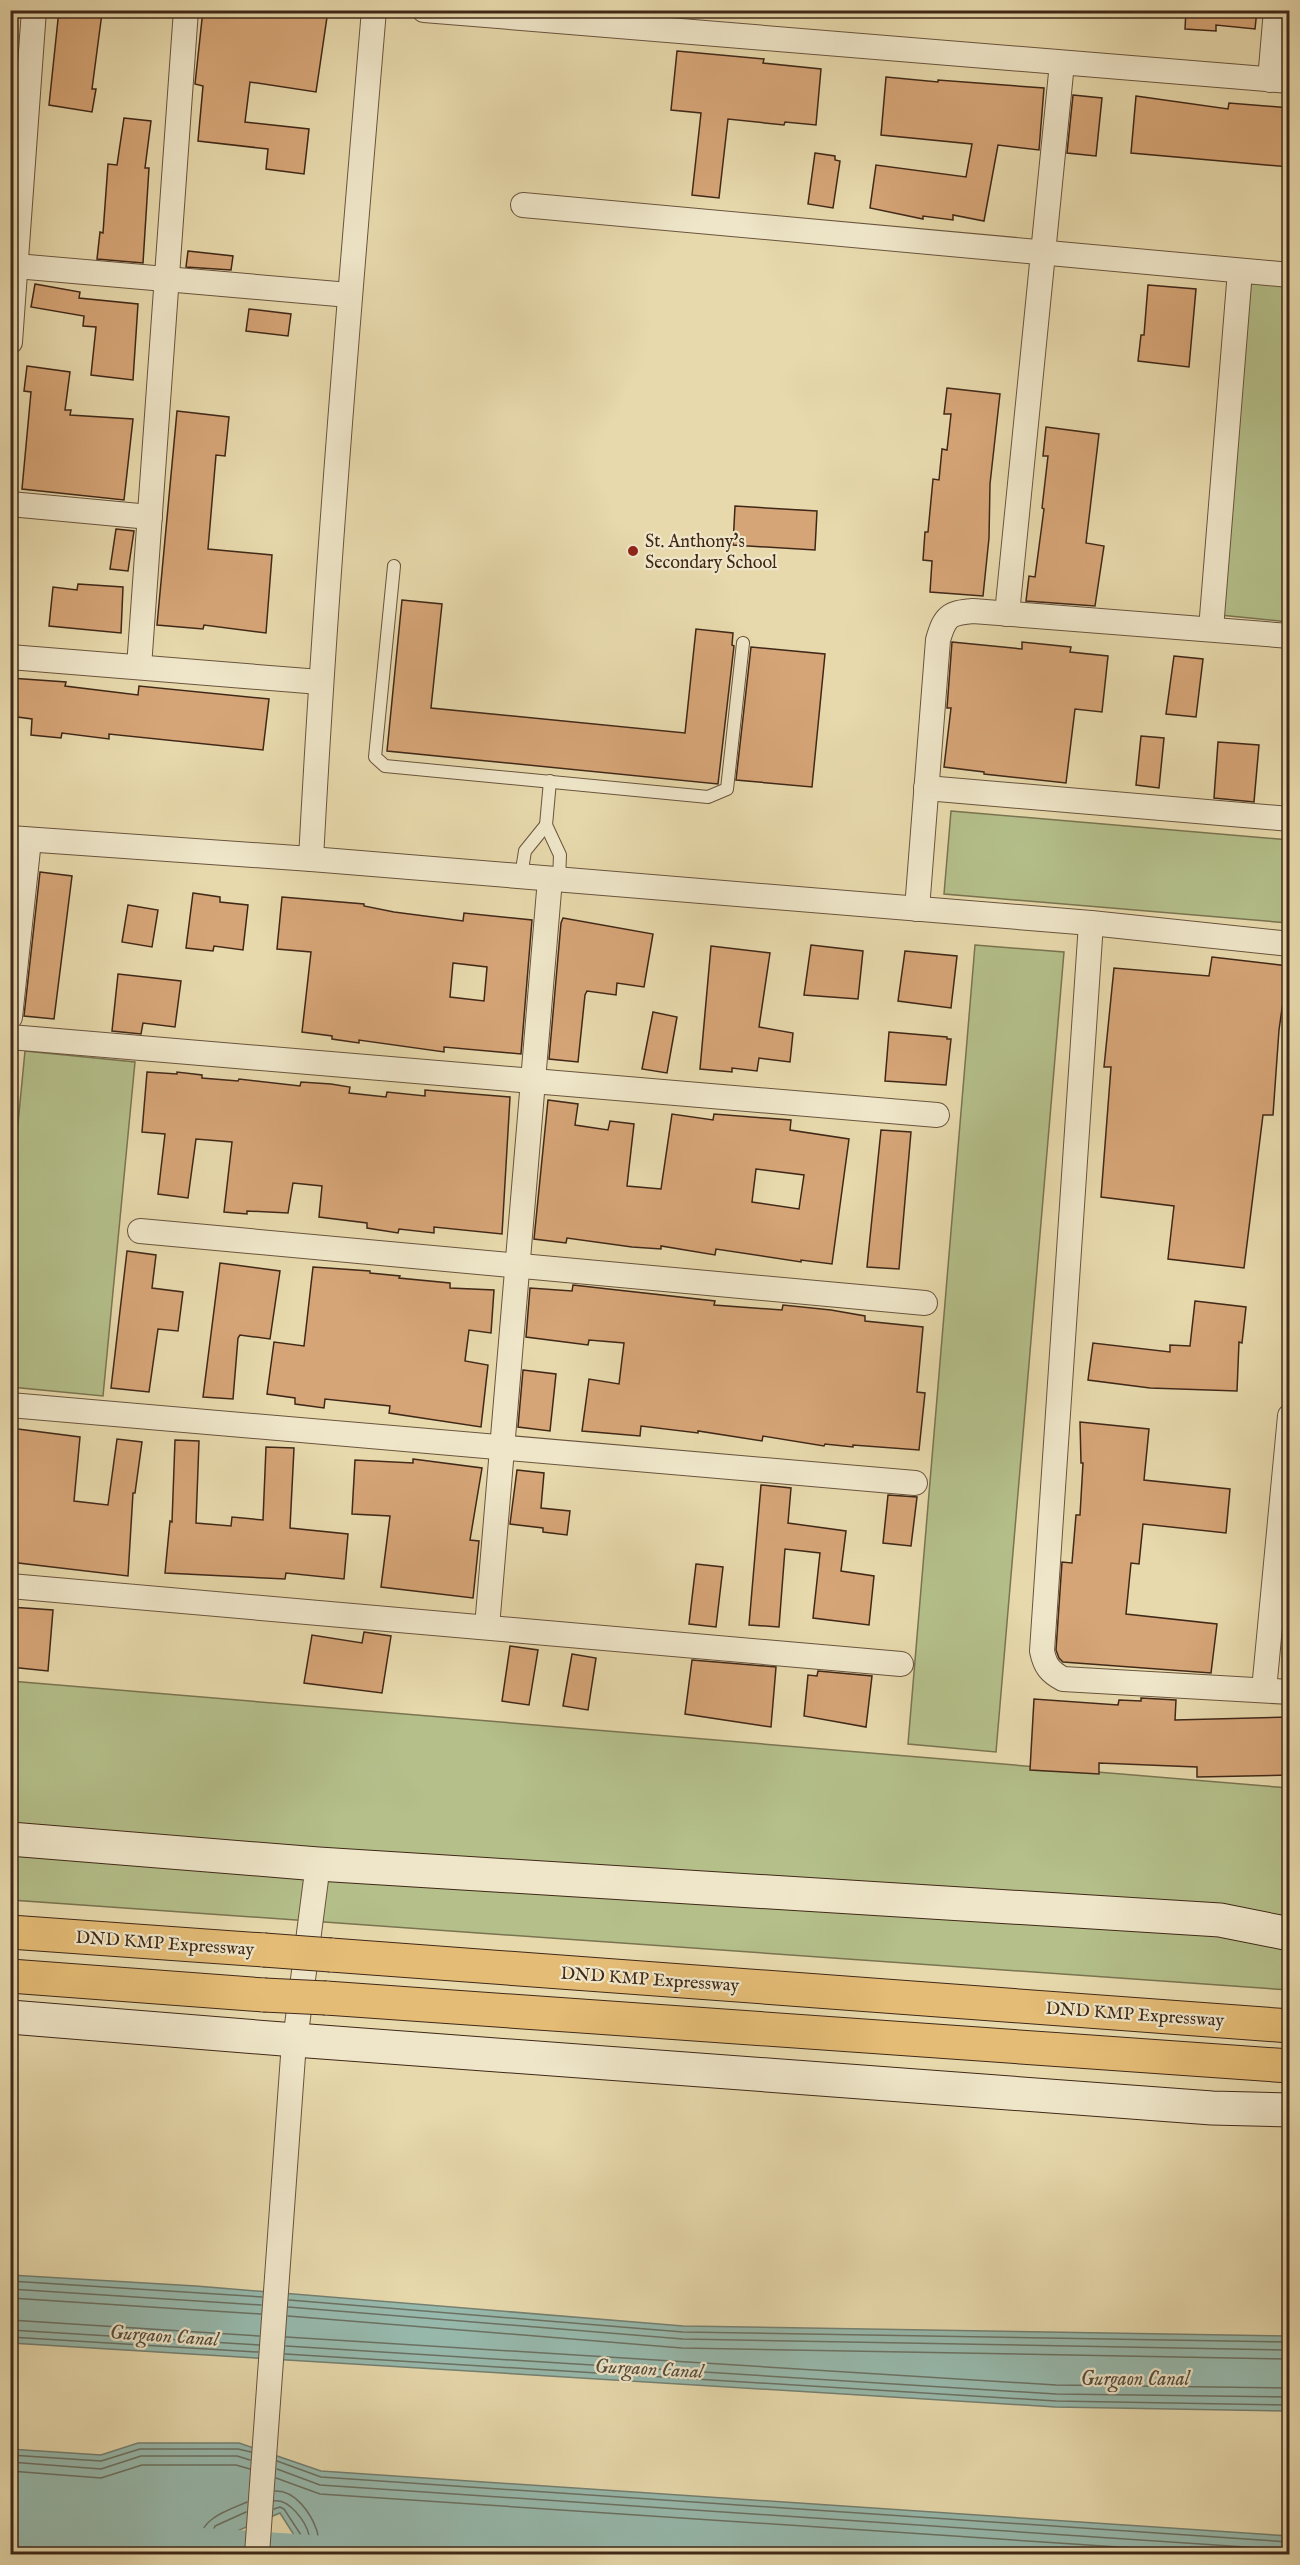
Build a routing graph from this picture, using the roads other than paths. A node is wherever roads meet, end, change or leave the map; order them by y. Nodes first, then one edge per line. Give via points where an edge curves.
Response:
1 (34, 10) edge
2 (186, 10) edge
3 (374, 10) edge
4 (424, 10) edge
5 (1276, 10) edge
6 (1062, 63) junction
7 (1280, 81) edge
8 (18, 127) edge
9 (523, 205) dead end
10 (1043, 251) junction
11 (16, 266) junction
12 (1240, 271) junction
13 (1290, 275) edge
14 (168, 279) junction
15 (349, 295) junction
16 (10, 342) edge
17 (10, 504) edge
18 (150, 517) junction
19 (394, 566) dead end
20 (1007, 614) junction
21 (1211, 629) junction
22 (1290, 636) edge
23 (743, 643) dead end
24 (10, 657) edge
25 (139, 667) junction
26 (320, 682) junction
27 (550, 781) junction
28 (926, 788) junction
29 (1290, 819) edge
30 (546, 825) junction
31 (20, 839) edge
32 (311, 859) junction
33 (521, 876) junction
34 (555, 880) junction
35 (917, 909) junction
36 (1091, 923) junction
37 (1290, 944) edge
38 (10, 1017) edge
39 (10, 1037) edge
40 (533, 1081) junction
41 (937, 1115) dead end
42 (140, 1231) dead end
43 (518, 1266) junction
44 (925, 1303) dead end
45 (10, 1405) edge
46 (1290, 1416) edge
47 (502, 1448) junction
48 (915, 1483) dead end
49 (1285, 1516) edge
50 (10, 1586) edge
51 (488, 1628) junction
52 (901, 1664) dead end
53 (1264, 1690) junction
54 (1290, 1692) edge
55 (10, 1839) edge
56 (318, 1864) junction
57 (10, 1932) edge
58 (1290, 1934) edge
59 (10, 1976) edge
60 (10, 2017) edge
61 (1290, 2026) edge
62 (294, 2048) junction
63 (1290, 2066) edge
64 (1290, 2110) edge
65 (257, 2554) edge

1 - 8 street
2 - 14 street
3 - 15 street
4 - 6 street
5 - 7 street
6 - 7 street
6 - 10 street
8 - 11 street
9 - 10 street
10 - 12 street
10 - 20 street
11 - 14 street
11 - 16 street
12 - 13 street
12 - 21 street
14 - 15 street
14 - 18 street
15 - 26 street
17 - 18 street
18 - 25 street
19 - 27 lane via 375,757 386,766
20 - 21 street
20 - 28 street via 953,613 943,622 938,640
21 - 22 street
23 - 27 lane via 727,789 708,797
24 - 25 street
25 - 26 street
26 - 32 street
27 - 30 lane
28 - 29 street
28 - 35 street
30 - 33 lane via 525,851
30 - 34 lane via 560,855
31 - 32 street
31 - 38 street
32 - 33 street
33 - 34 street
34 - 35 street
34 - 40 street
35 - 36 street
36 - 37 street
36 - 53 street via 1042,1651 1045,1665 1063,1679
39 - 40 street
40 - 41 street
40 - 43 street
42 - 43 street
43 - 44 street
43 - 47 street
45 - 47 street
46 - 49 street
47 - 48 street
47 - 51 street
49 - 53 street
50 - 51 street
51 - 52 street
53 - 54 street
55 - 56 street
56 - 58 street via 1220,1920
56 - 62 street
57 - 61 highway, DND KMP Expressway, bridge
59 - 63 highway, bridge
60 - 62 street
62 - 64 street
62 - 65 street

